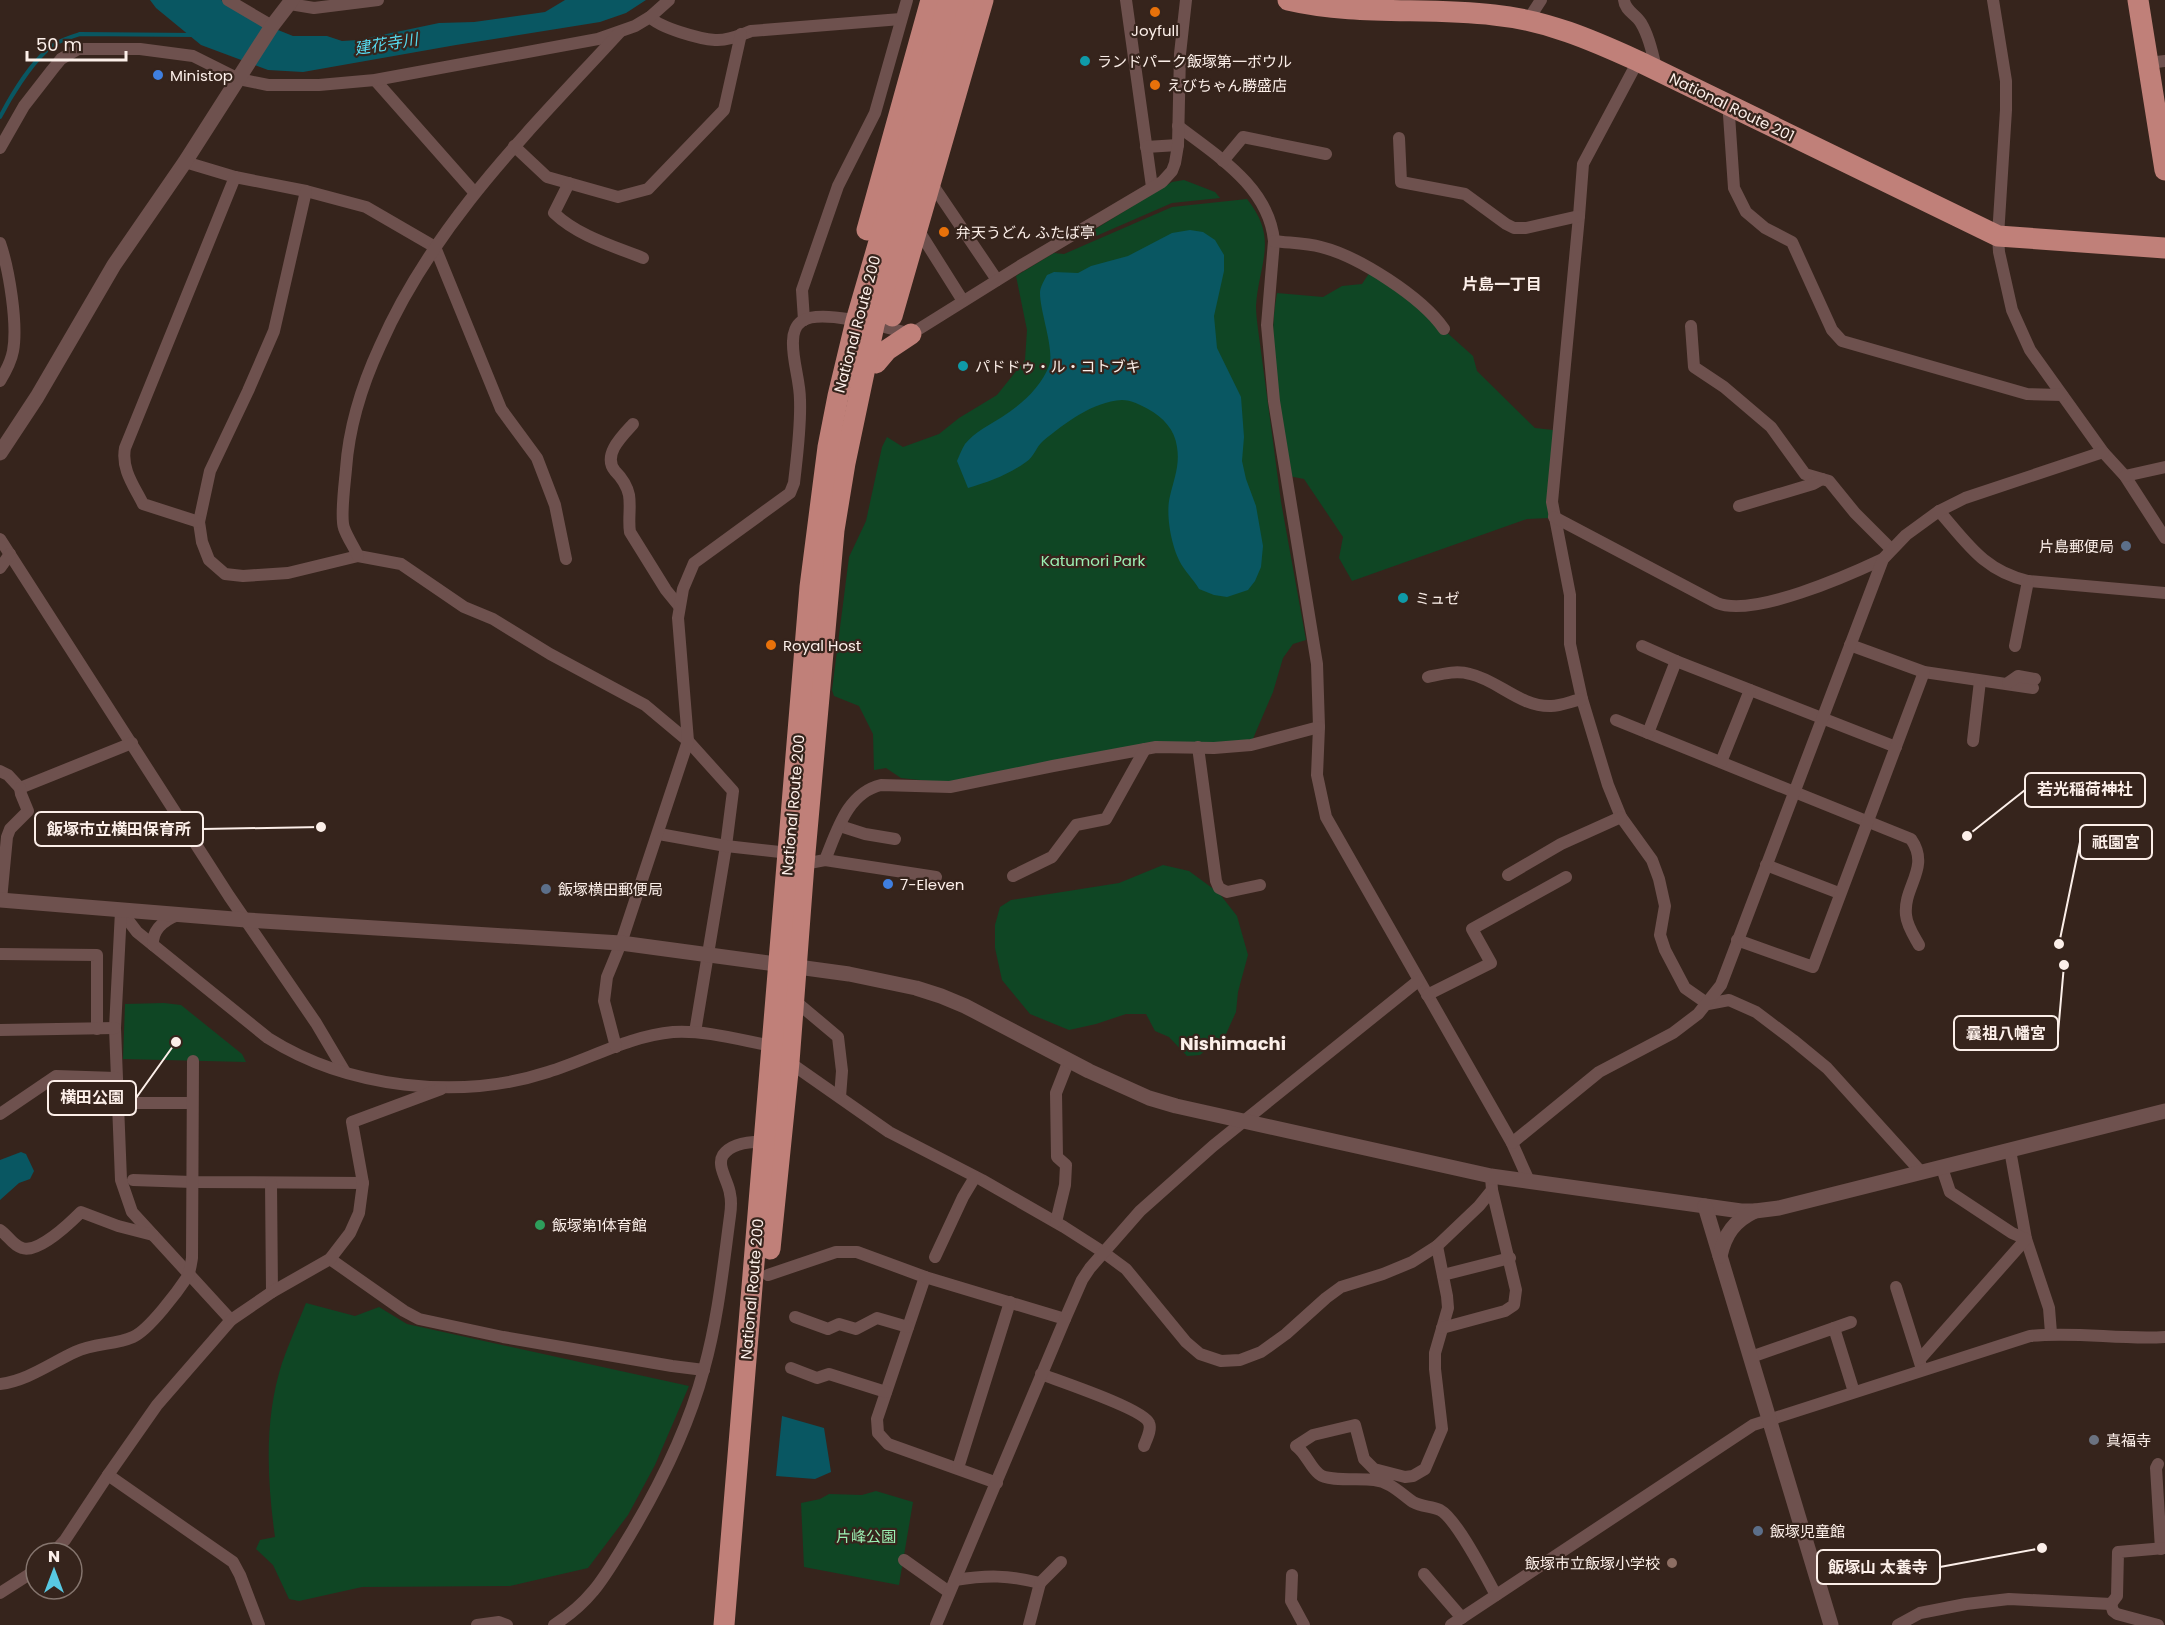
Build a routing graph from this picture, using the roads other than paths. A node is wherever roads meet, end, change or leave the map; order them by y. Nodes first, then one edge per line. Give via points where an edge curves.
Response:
1 (228, 0) edge
2 (378, 0) edge
3 (669, 0) edge
4 (907, 0) edge
5 (931, 0) edge
6 (949, 0) edge
7 (964, 0) edge
8 (983, 0) edge
9 (1126, 0) edge
10 (1186, 0) edge
11 (1288, 0) edge
12 (1541, 0) edge
13 (1624, 0) edge
14 (1993, 0) edge
15 (2138, 0) edge
16 (291, 2) edge
17 (1404, 6) edge
18 (650, 17) junction
19 (901, 19) junction
20 (1528, 20) junction
21 (272, 26) junction
22 (620, 32) junction
23 (741, 34) junction
24 (2157, 62) edge
25 (1647, 65) junction
26 (241, 75) junction
27 (375, 80) junction
28 (1732, 107) junction
29 (1178, 126) junction
30 (1399, 138) dead end
31 (1178, 145) junction
32 (514, 146) junction
33 (1146, 147) junction
34 (0, 148) edge
35 (1326, 154) dead end
36 (1223, 160) junction
37 (185, 162) junction
38 (2165, 167) edge
39 (235, 177) junction
40 (930, 182) junction
41 (569, 183) junction
42 (1152, 187) junction
43 (306, 191) junction
44 (474, 192) junction
45 (1580, 216) junction
46 (917, 228) junction
47 (1998, 236) junction
48 (1274, 241) junction
49 (0, 243) edge
50 (435, 247) junction
51 (2165, 248) edge
52 (643, 258) dead end
53 (997, 280) junction
54 (963, 301) junction
55 (804, 320) junction
56 (865, 323) junction
57 (1691, 326) dead end
58 (1444, 329) dead end
59 (911, 334) junction
60 (876, 363) junction
61 (0, 381) edge
62 (2062, 395) junction
63 (633, 424) dead end
64 (2103, 452) junction
65 (0, 453) edge
66 (2165, 467) edge
67 (2125, 476) junction
68 (1822, 479) junction
69 (1739, 506) dead end
70 (1939, 511) junction
71 (1554, 517) junction
72 (199, 522) junction
73 (2165, 538) edge
74 (0, 539) edge
75 (10, 554) junction
76 (1887, 554) junction
77 (358, 556) junction
78 (566, 560) dead end
79 (0, 568) edge
80 (2028, 581) junction
81 (820, 587) junction
82 (2165, 594) edge
83 (679, 606) junction
84 (1850, 645) junction
85 (2015, 645) dead end
86 (1642, 646) dead end
87 (1676, 661) junction
88 (1924, 672) junction
89 (1428, 677) dead end
90 (1980, 681) junction
91 (2034, 683) dead end
92 (1750, 690) junction
93 (1582, 699) junction
94 (1822, 718) junction
95 (1616, 720) dead end
96 (1319, 727) junction
97 (1648, 733) junction
98 (688, 741) junction
99 (1973, 741) dead end
100 (132, 743) junction
101 (1198, 747) junction
102 (1896, 747) junction
103 (1145, 749) junction
104 (1720, 762) junction
105 (0, 771) edge
106 (20, 788) junction
107 (1794, 791) junction
108 (1620, 818) junction
109 (1867, 820) junction
110 (840, 826) junction
111 (659, 834) junction
112 (895, 839) dead end
113 (726, 846) junction
114 (796, 858) junction
115 (825, 860) junction
116 (1766, 865) junction
117 (1508, 875) dead end
118 (1013, 876) dead end
119 (936, 877) dead end
120 (1566, 877) dead end
121 (1260, 885) dead end
122 (1839, 893) junction
123 (1, 900) edge
124 (121, 911) junction
125 (178, 915) junction
126 (246, 920) junction
127 (1737, 940) junction
128 (621, 943) junction
129 (153, 945) junction
130 (1919, 945) dead end
131 (0, 954) edge
132 (709, 955) junction
133 (787, 966) junction
134 (1418, 981) junction
135 (1427, 995) junction
136 (794, 1000) junction
137 (1708, 1004) junction
138 (115, 1028) junction
139 (97, 1029) junction
140 (0, 1030) edge
141 (695, 1032) junction
142 (772, 1046) junction
143 (615, 1047) junction
144 (1069, 1060) junction
145 (193, 1061) dead end
146 (789, 1062) junction
147 (345, 1072) junction
148 (116, 1078) junction
149 (444, 1088) junction
150 (840, 1097) junction
151 (137, 1103) dead end
152 (192, 1103) junction
153 (2165, 1111) edge
154 (0, 1114) edge
155 (1245, 1121) junction
156 (772, 1142) junction
157 (1512, 1143) junction
158 (2010, 1150) junction
159 (1942, 1168) junction
160 (1922, 1173) junction
161 (975, 1177) junction
162 (134, 1180) dead end
163 (1529, 1181) junction
164 (192, 1182) junction
165 (271, 1183) junction
166 (363, 1183) junction
167 (1492, 1183) junction
168 (1705, 1206) junction
169 (1755, 1211) junction
170 (1056, 1222) junction
171 (0, 1230) edge
172 (153, 1235) junction
173 (2026, 1239) junction
174 (1437, 1246) junction
175 (1103, 1252) junction
176 (935, 1257) dead end
177 (1720, 1257) junction
178 (1510, 1258) junction
179 (330, 1259) junction
180 (189, 1274) junction
181 (768, 1275) junction
182 (1443, 1275) junction
183 (925, 1277) junction
184 (1896, 1287) dead end
185 (272, 1292) junction
186 (1010, 1302) junction
187 (795, 1317) dead end
188 (1065, 1319) junction
189 (231, 1320) junction
190 (1851, 1322) dead end
191 (908, 1327) junction
192 (1442, 1328) junction
193 (1834, 1328) junction
194 (2051, 1334) junction
195 (2165, 1337) edge
196 (1751, 1357) junction
197 (1921, 1365) junction
198 (791, 1368) dead end
199 (704, 1370) junction
200 (1041, 1374) junction
201 (0, 1384) edge
202 (886, 1392) junction
203 (1854, 1392) junction
204 (1770, 1419) junction
205 (1144, 1446) dead end
206 (2158, 1464) dead end
207 (958, 1468) junction
208 (108, 1475) junction
209 (997, 1483) junction
210 (64, 1541) edge
211 (2163, 1549) edge
212 (903, 1560) dead end
213 (1061, 1562) dead end
214 (1424, 1574) dead end
215 (1292, 1575) dead end
216 (24, 1578) edge
217 (954, 1580) junction
218 (1040, 1583) junction
219 (949, 1592) junction
220 (0, 1593) edge
221 (1496, 1595) junction
222 (2110, 1605) junction
223 (1456, 1621) edge
224 (2158, 1624) edge
225 (259, 1625) edge
226 (477, 1625) edge
227 (507, 1625) edge
228 (554, 1625) edge
229 (724, 1625) edge
230 (737, 1625) edge
231 (936, 1625) edge
232 (1029, 1625) edge
233 (1304, 1625) edge
234 (1831, 1625) edge
235 (1898, 1625) edge

1 - 21 street
2 - 16 street via 314,8
3 - 18 street
4 - 19 street
5 - 56 highway
6 - 56 highway, National Route 200
7 - 56 highway, National Route 200
8 - 40 highway
9 - 33 street
10 - 29 street
11 - 17 highway, National Route 201 via 1354,10
12 - 20 street
13 - 25 street via 1641,22 1653,52
14 - 47 street via 2006,81
15 - 24 highway
16 - 21 street
17 - 20 highway, National Route 201
18 - 22 street
18 - 23 street via 663,27 715,40
19 - 23 street
19 - 55 street via 875,113 838,186 802,290
20 - 25 highway, National Route 201 via 1584,36
21 - 26 street
22 - 27 street
22 - 32 street
23 - 41 street via 724,110 648,189 618,197
24 - 38 highway
25 - 28 highway, National Route 201
25 - 45 street via 1583,164
26 - 27 street via 268,85
26 - 34 street via 193,56 140,49 78,49 61,59 38,88
26 - 37 street
27 - 44 street
28 - 47 highway, National Route 201
28 - 62 street via 1729,115 1734,188 1746,212 1765,228 1792,242 1832,330 1842,341 2027,394
29 - 31 street
29 - 36 street
30 - 45 street via 1401,182 1465,194 1514,228
31 - 33 street
31 - 42 street via 1172,171
32 - 41 street via 547,177
32 - 44 street
33 - 42 street
35 - 36 street via 1243,137
36 - 48 street via 1252,188 1267,211
37 - 39 street
37 - 65 street via 114,265
39 - 43 street
39 - 72 street via 123,459 143,504
40 - 46 highway
40 - 53 street
41 - 52 street via 554,213 581,232
42 - 53 street
43 - 50 street via 366,207
43 - 72 street via 274,331 210,471
44 - 50 street
45 - 71 street via 1557,436
46 - 54 street
46 - 56 highway
47 - 51 highway, National Route 201
47 - 62 street via 2012,310 2030,350
48 - 58 street via 1319,246 1372,269 1436,316
48 - 96 street via 1267,325 1274,401 1317,664
49 - 61 street via 15,331 13,351
50 - 77 street via 390,322 351,425 343,526
50 - 78 street via 501,409 537,458 555,505
53 - 54 street
54 - 59 street
55 - 56 street via 816,317
55 - 83 street via 796,327 792,340 800,400 797,456 790,493 694,563
56 - 59 street
56 - 60 highway
56 - 81 highway, National Route 200 via 834,530
56 - 81 highway via 825,396 810,520
57 - 68 street via 1694,367 1771,427 1805,474
59 - 60 highway
60 - 81 highway
62 - 64 street
63 - 83 street via 619,440 610,465 629,495 630,532
64 - 67 street
64 - 70 street via 1965,498
66 - 67 street
67 - 73 street
68 - 69 street
68 - 76 street via 1829,481
70 - 76 street
70 - 80 street via 1988,565
71 - 76 street via 1717,603 1732,607 1794,594 1846,576
71 - 93 street via 1569,595 1570,644
72 - 77 street via 209,560 225,574 288,573
74 - 75 street
75 - 79 street
75 - 100 street
76 - 84 street
77 - 98 street via 401,564 464,607 493,619 645,705
80 - 82 street
80 - 85 street
81 - 114 highway, National Route 200
83 - 98 street
84 - 88 street
84 - 94 street
86 - 87 street
87 - 92 street
87 - 97 street
88 - 90 street
88 - 102 street
89 - 93 street via 1469,673 1520,699 1549,706
90 - 91 street
90 - 99 street
92 - 94 street
92 - 104 street
93 - 108 street
94 - 102 street
94 - 107 street
95 - 97 street
96 - 101 street via 1251,745
96 - 134 street via 1317,775 1326,817
97 - 104 street
98 - 111 street
98 - 113 street via 733,791
100 - 106 street
100 - 126 street
101 - 103 street
101 - 121 street via 1219,888 1227,892
102 - 109 street
103 - 110 street via 950,787 870,787 847,810
103 - 118 street via 1106,819 1076,825 1052,857
104 - 107 street
105 - 106 street
106 - 123 street via 28,811 7,837
107 - 109 street
107 - 116 street
108 - 117 street via 1561,844
108 - 137 street via 1652,860 1659,879 1665,906 1660,935 1678,977 1685,988
109 - 122 street
109 - 130 street via 1911,839 1918,848 1919,867 1906,914
110 - 112 street
110 - 115 street
111 - 113 street
111 - 128 street
113 - 114 street
113 - 132 street
114 - 115 street
114 - 133 highway, National Route 200
115 - 119 street
116 - 122 street
116 - 127 street
120 - 135 street via 1473,929 1491,963
122 - 127 street via 1813,967
123 - 124 street
124 - 125 street
124 - 129 street
124 - 138 street
125 - 126 street
125 - 129 street via 160,925
126 - 128 street
126 - 147 street
127 - 137 street via 1721,985
128 - 132 street
128 - 143 street via 607,977 604,1001
129 - 147 street via 268,1038 302,1057
131 - 139 street via 97,955
132 - 133 street
132 - 141 street
133 - 136 highway, National Route 200
133 - 142 highway, National Route 200
133 - 144 street via 849,974 941,996
134 - 135 street
134 - 155 street
135 - 157 street
136 - 146 highway, National Route 200
136 - 150 street via 838,1037
137 - 157 street via 1673,1033 1599,1072
137 - 160 street via 1729,1000 1756,1012 1792,1040 1827,1068
138 - 139 street
138 - 148 street
139 - 140 street
141 - 142 street
141 - 143 street via 672,1032
142 - 156 highway, National Route 200
143 - 149 street via 533,1076
144 - 155 street via 1149,1098
144 - 170 street via 1056,1093 1057,1157 1066,1165
145 - 152 street
146 - 150 street
146 - 156 highway, National Route 200
147 - 149 street via 370,1080
148 - 154 street via 56,1076
148 - 172 street via 121,1180 132,1212
149 - 166 street via 352,1122
150 - 161 street via 889,1132
151 - 152 street
152 - 164 street
153 - 158 street
155 - 167 street
155 - 175 street via 1140,1211
156 - 181 highway, National Route 200
156 - 199 street via 752,1141 735,1146 721,1160 732,1205 720,1296
156 - 229 highway, National Route 200
157 - 163 street
158 - 159 street
158 - 173 street
159 - 160 street
159 - 173 street via 1950,1192
160 - 169 street
161 - 170 street
161 - 176 street
162 - 164 street
163 - 167 street
163 - 168 street
164 - 165 street
164 - 180 street
165 - 166 street
165 - 185 street
166 - 179 street via 355,1224
167 - 174 street via 1479,1206
167 - 178 street
168 - 169 street
168 - 177 street
169 - 177 street via 1732,1227
170 - 175 street
171 - 172 street via 14,1244 26,1249 61,1231 81,1212
172 - 180 street
173 - 194 street via 2049,1308
173 - 197 street
174 - 175 street via 1412,1262 1341,1287 1262,1352 1240,1360 1200,1354 1126,1269
174 - 182 street
175 - 188 street via 1082,1280
177 - 196 street
178 - 182 street
178 - 192 street via 1516,1290 1511,1309
179 - 185 street
179 - 199 street via 419,1319
180 - 189 street
180 - 201 street via 151,1323 135,1336 76,1351 15,1382
181 - 183 street via 837,1252 857,1252
181 - 230 highway, National Route 200
182 - 192 street via 1448,1308
183 - 186 street
183 - 191 street
184 - 197 street
185 - 189 street
186 - 188 street
186 - 207 street
187 - 191 street via 828,1329 839,1324 856,1329 877,1318
188 - 200 street
189 - 208 street via 157,1405
190 - 193 street
191 - 202 street
192 - 221 street via 1435,1369 1442,1429 1425,1469 1405,1477 1374,1469 1364,1459 1355,1425 1313,1435 1296,1446 1319,1474 1379,1480 1414,1503 1446,1515 1478,1560
193 - 196 street
193 - 203 street
194 - 195 street
194 - 197 street
196 - 204 street
197 - 203 street
198 - 202 street via 817,1378 829,1374
199 - 228 street via 659,1485 600,1584 575,1612
200 - 205 street via 1107,1398 1144,1417 1149,1423
200 - 209 street
202 - 207 street via 877,1419 882,1439
203 - 204 street
204 - 221 street via 1754,1425
204 - 234 street
206 - 211 street
207 - 209 street
208 - 210 street
208 - 225 street via 232,1562
209 - 217 street
211 - 222 street via 2118,1552 2117,1596
212 - 219 street
213 - 218 street
214 - 223 street
215 - 233 street via 1292,1601
216 - 220 street
217 - 218 street via 995,1575
217 - 219 street
218 - 232 street
219 - 231 street
221 - 223 street
222 - 224 street via 2117,1614
222 - 235 street via 2009,1599 1920,1613
226 - 227 street

